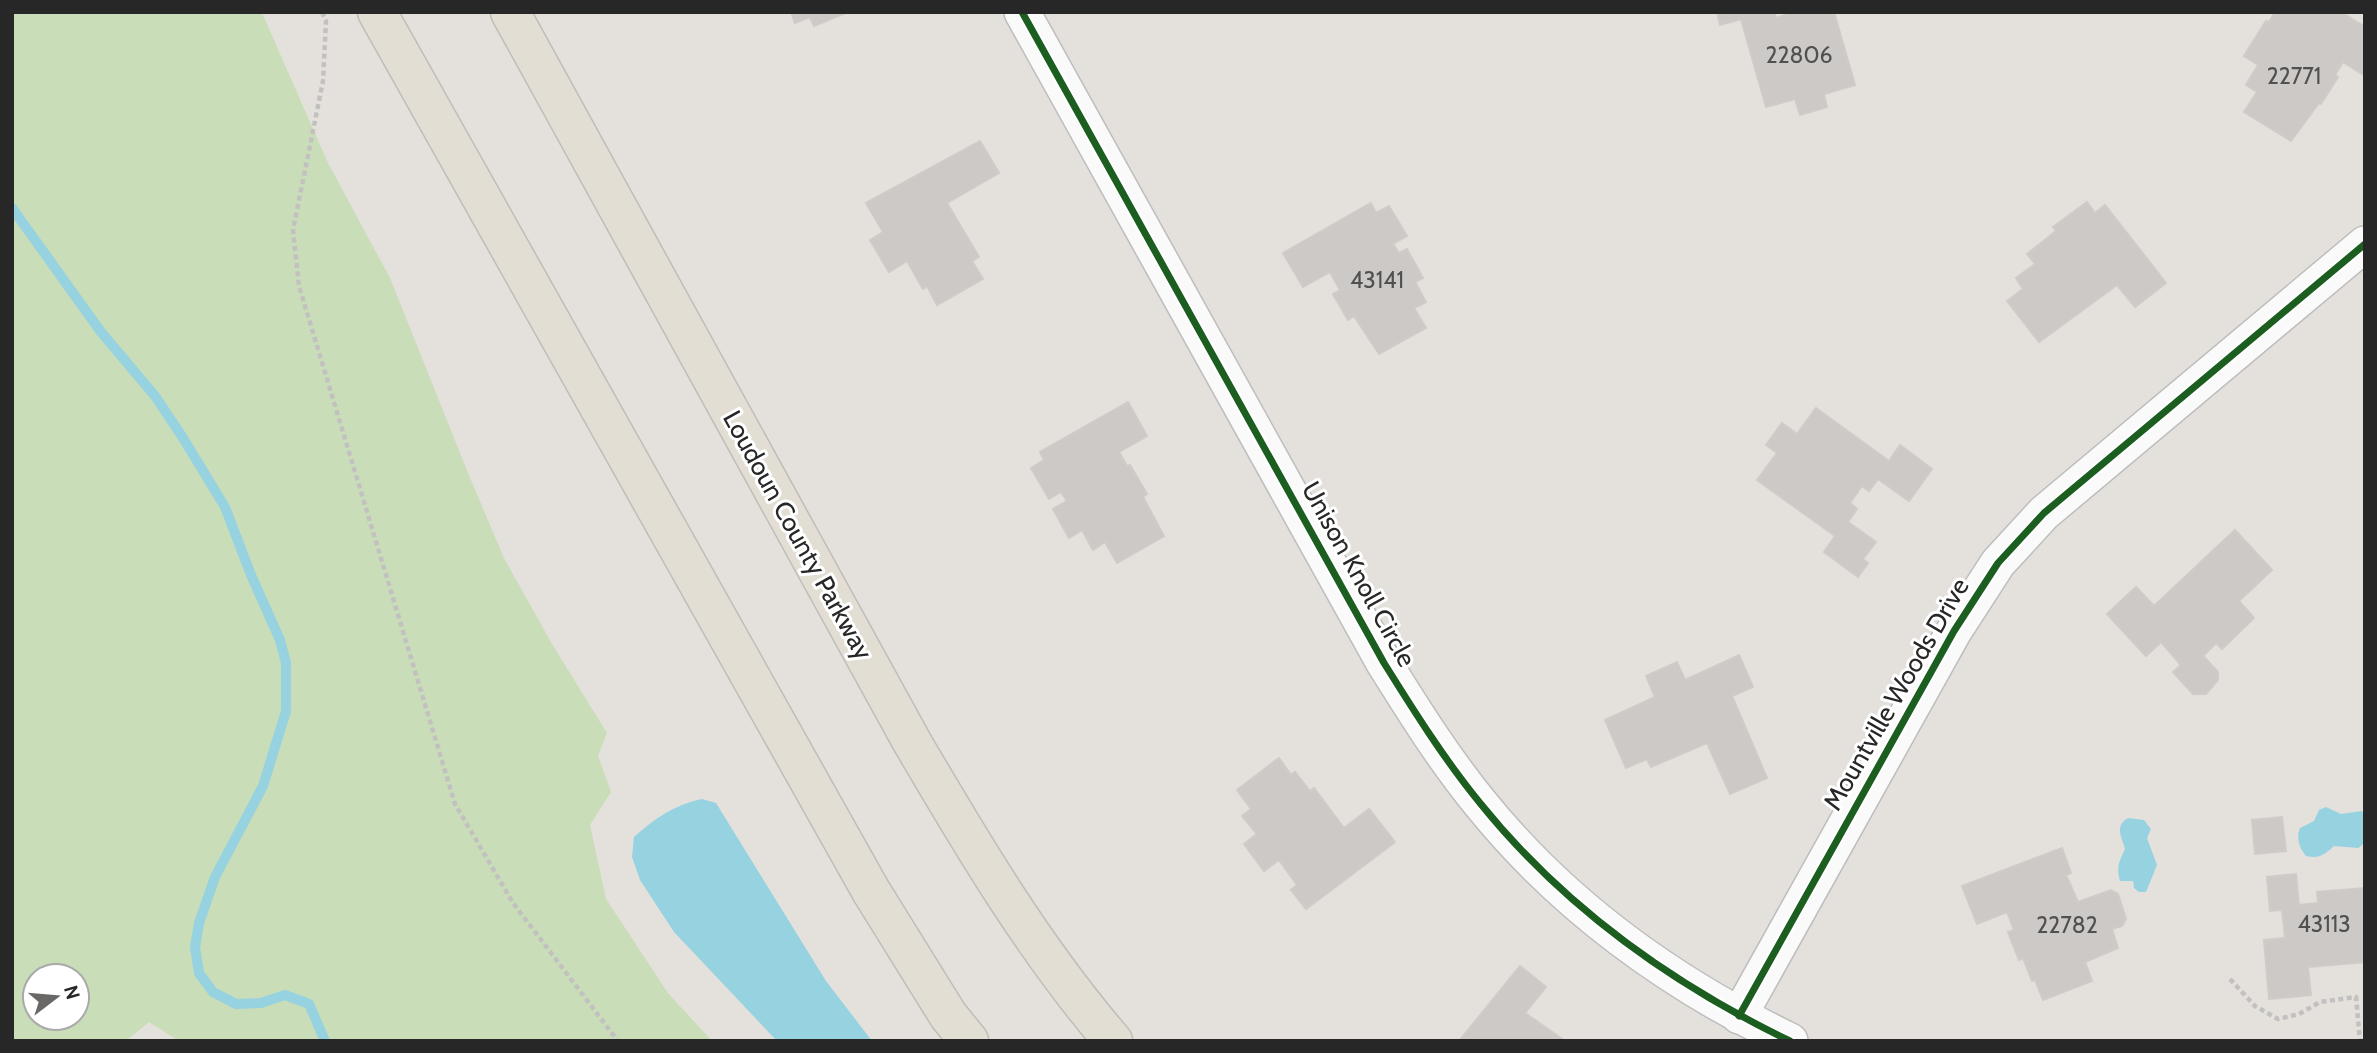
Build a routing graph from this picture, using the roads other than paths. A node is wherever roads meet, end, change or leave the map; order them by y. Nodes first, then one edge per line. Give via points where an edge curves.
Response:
1 (377, 12) edge
2 (510, 12) edge
3 (1023, 12) edge
4 (2365, 244) edge
5 (1739, 1016) junction
6 (969, 1041) edge
7 (1113, 1041) edge
8 (1790, 1041) edge

1 - 6 main road via 871,891
2 - 7 main road, Loudoun County Parkway via 977,854 1045,956
3 - 5 street, Unison Knoll Circle via 1425,729 1481,804 1545,873 1655,964
4 - 5 street, Mountville Woods Drive via 2043,513 1998,563 1954,631
5 - 8 street, Unison Knoll Circle

